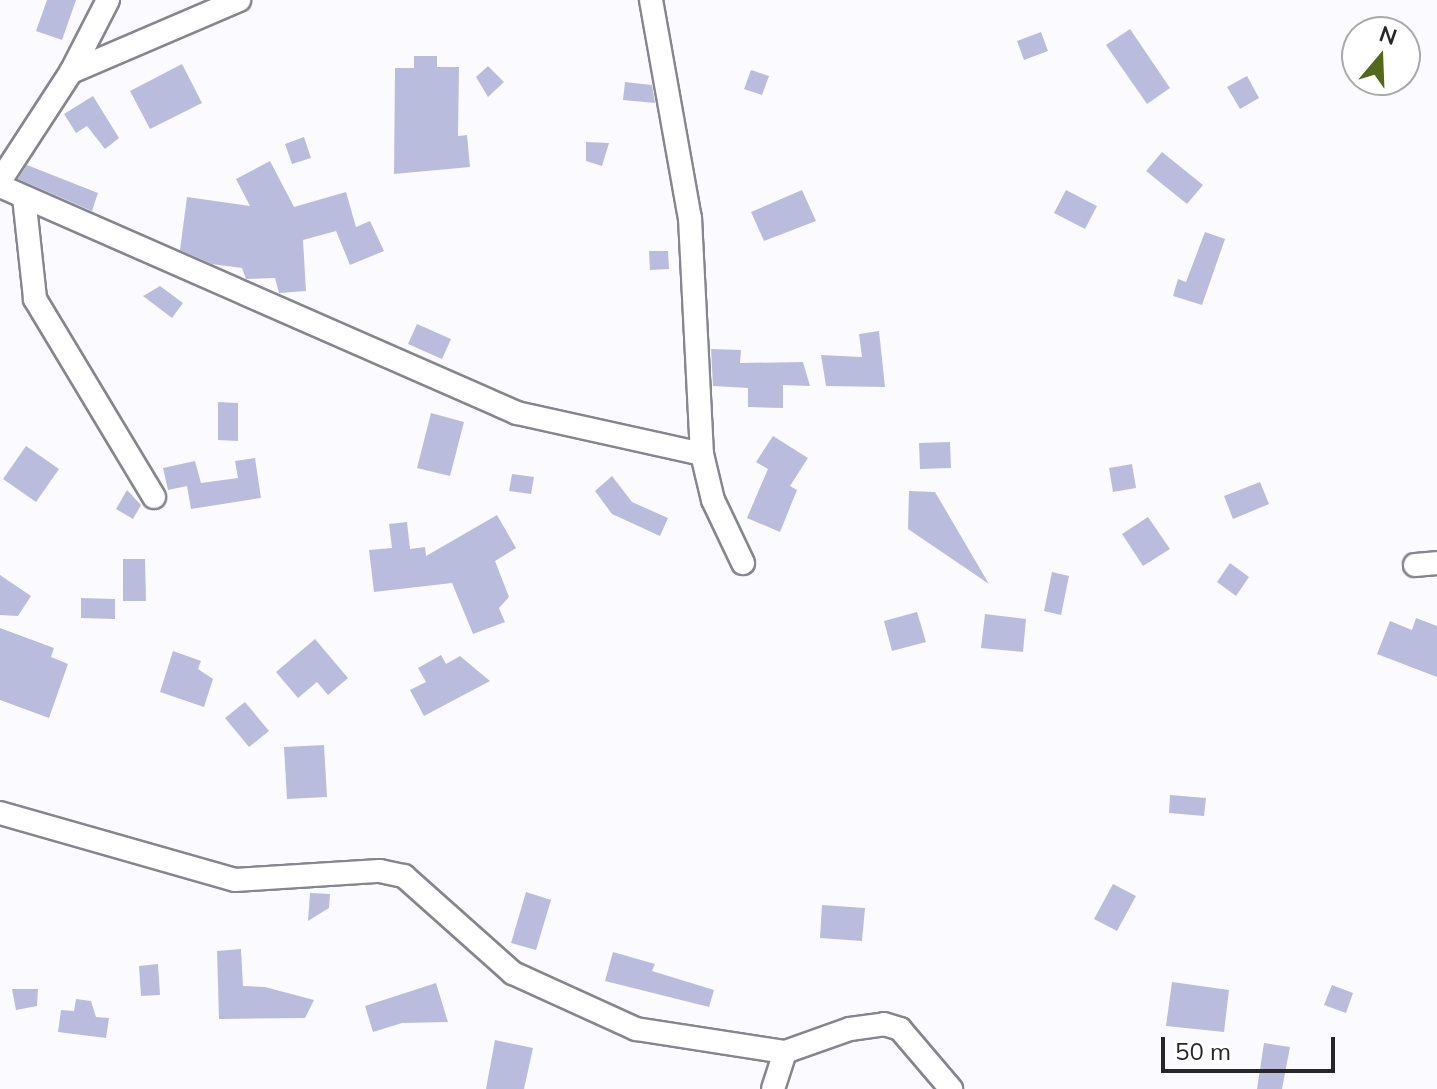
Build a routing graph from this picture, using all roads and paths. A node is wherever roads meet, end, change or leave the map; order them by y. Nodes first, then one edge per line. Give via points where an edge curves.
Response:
1 (108, 0) edge
2 (239, 0) edge
3 (651, 0) edge
4 (71, 72) junction
5 (0, 184) edge
6 (24, 197) junction
7 (702, 454) junction
8 (154, 497) dead end
9 (743, 563) dead end
10 (0, 813) edge
11 (785, 1052) junction
12 (773, 1089) edge
13 (951, 1089) edge

1 - 4 street
2 - 4 street
3 - 7 street via 690,218
4 - 5 street
5 - 6 street
6 - 7 street via 517,413
6 - 8 street via 35,299
7 - 9 street via 713,500
10 - 11 street via 235,880 380,871 404,876 513,973 636,1029
11 - 12 street
11 - 13 street via 850,1029 884,1024 900,1029

